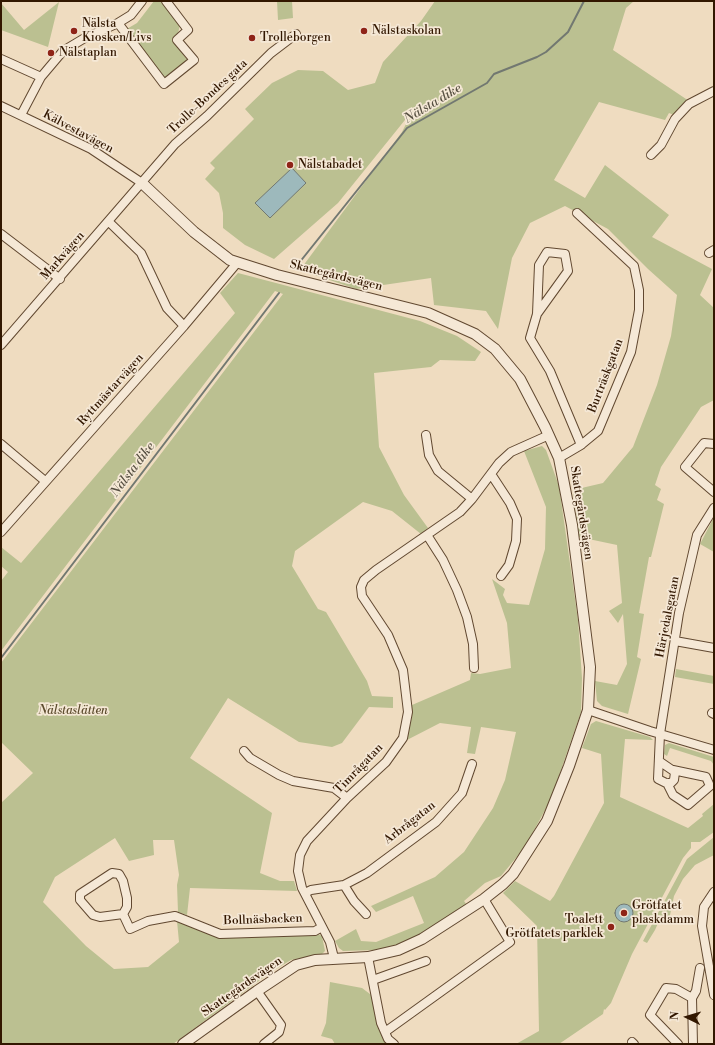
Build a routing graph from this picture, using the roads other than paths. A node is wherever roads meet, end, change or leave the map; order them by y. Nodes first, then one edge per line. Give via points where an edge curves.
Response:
1 (142, 1) edge
2 (166, 1) edge
3 (118, 23) junction
4 (296, 34) dead end
5 (1, 59) edge
6 (41, 78) junction
7 (714, 90) edge
8 (1, 106) edge
9 (21, 115) junction
10 (651, 155) dead end
11 (142, 182) junction
12 (577, 213) dead end
13 (109, 222) junction
14 (1, 234) edge
15 (237, 263) junction
16 (60, 279) junction
17 (537, 314) junction
18 (184, 326) junction
19 (1, 345) edge
20 (426, 435) dead end
21 (549, 435) junction
22 (1, 444) edge
23 (714, 444) edge
24 (581, 445) junction
25 (559, 458) junction
26 (491, 474) junction
27 (46, 481) junction
28 (714, 492) edge
29 (472, 499) junction
30 (714, 508) edge
31 (1, 532) edge
32 (427, 535) junction
33 (501, 576) dead end
34 (675, 641) junction
35 (714, 648) edge
36 (474, 668) dead end
37 (588, 710) junction
38 (660, 734) junction
39 (714, 750) edge
40 (244, 751) dead end
41 (659, 760) junction
42 (472, 764) dead end
43 (673, 770) junction
44 (667, 783) junction
45 (347, 798) junction
46 (344, 885) junction
47 (714, 892) edge
48 (305, 893) junction
49 (484, 899) junction
50 (123, 914) junction
51 (366, 914) dead end
52 (322, 927) junction
53 (368, 957) junction
54 (334, 958) junction
55 (426, 961) dead end
56 (700, 968) dead end
57 (373, 980) junction
58 (257, 991) junction
59 (714, 995) edge
60 (692, 998) junction
61 (385, 1032) junction
62 (183, 1044) edge
63 (264, 1044) edge
64 (394, 1044) edge
65 (678, 1044) edge
66 (693, 1044) edge

1 - 3 street via 131,15
2 - 3 street via 188,30 177,40 194,60 164,84
3 - 6 street via 83,39 63,52
4 - 11 street, Trolle-Bondes gata via 270,54 175,144
5 - 6 street
6 - 9 street
7 - 10 street via 689,104 675,119
8 - 9 street, Kälvestavägen
9 - 11 street, Kälvestavägen via 91,149
11 - 13 street, Markvägen
11 - 15 street, Skattegårdsvägen via 194,232 223,256
12 - 24 street, Burträskgatan via 634,266 639,290 639,310 631,352 598,431
13 - 16 street, Markvägen
13 - 18 street via 141,253 167,308
14 - 16 street
15 - 18 street, Ryttmästarvägen
15 - 21 street, Skattegårdsvägen via 428,313 475,334 495,349 520,379
16 - 19 street, Markvägen
17 - 17 street, Burträskgatan via 568,271 565,254 547,252 539,265
17 - 24 street, Burträskgatan via 530,338 550,371
18 - 27 street, Ryttmästarvägen
20 - 29 street via 429,455 438,471
21 - 25 street, Skattegårdsvägen
21 - 26 street, Timrågatan via 511,452
22 - 27 street
23 - 28 street via 704,443 685,467
24 - 25 street, Burträskgatan
25 - 37 street, Skattegårdsvägen via 571,518 590,667
26 - 29 street, Timrågatan
26 - 33 street via 517,519 516,541 509,565
27 - 31 street, Ryttmästarvägen
29 - 32 street, Timrågatan via 460,512
30 - 34 street, Härjedalsgatan via 697,535
32 - 36 street via 443,560 460,597 473,644
32 - 45 street, Timrågatan via 376,570 364,580 361,587 362,596 388,635 403,670 408,712 403,738 386,762
34 - 35 street
34 - 38 street, Härjedalsgatan
37 - 38 street
37 - 49 street, Skattegårdsvägen via 547,821 513,874
38 - 39 street
38 - 41 street, Härjedalsgatan
40 - 45 street via 250,758 279,775 293,781 334,788
41 - 43 street
41 - 44 street, Härjedalsgatan via 658,778
42 - 46 street, Arbrågatan via 462,793 436,822 367,872
43 - 44 street via 674,780
43 - 44 street via 706,777 710,786 688,805 673,795
45 - 48 street, Timrågatan via 307,841 300,855 298,871
46 - 48 street, Arbrågatan
46 - 51 street
47 - 59 street via 704,907 702,926
48 - 52 street, Timrågatan
49 - 53 street, Skattegårdsvägen via 422,939 398,950
49 - 61 street via 510,942
50 - 50 street via 127,898 119,874 112,873 80,894 80,900 93,915 100,917
50 - 52 street, Bollnäsbacken via 130,930 148,921 175,916 220,934 315,931
52 - 54 street, Timrågatan via 330,942
53 - 54 street, Skattegårdsvägen
53 - 57 street
54 - 58 street, Skattegårdsvägen via 296,965
55 - 57 street
56 - 60 street via 696,992
57 - 61 street
58 - 62 street, Skattegårdsvägen
58 - 63 street via 281,1025 279,1032
60 - 65 street via 666,988 650,1015
60 - 66 street
61 - 64 street

